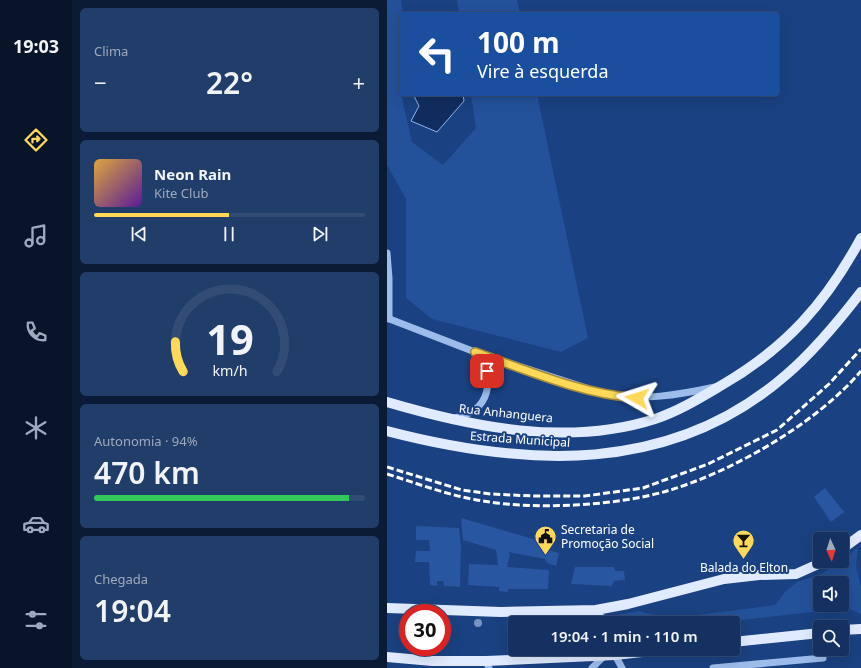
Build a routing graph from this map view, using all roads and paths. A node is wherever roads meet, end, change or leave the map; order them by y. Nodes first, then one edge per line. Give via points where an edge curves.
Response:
1 (861, 238) edge
2 (387, 253) edge
3 (861, 292) edge
4 (388, 319) edge
5 (475, 352) junction
6 (723, 385) junction
7 (387, 402) edge
8 (447, 419) junction
9 (387, 431) edge
10 (861, 535) edge
11 (849, 544) edge
12 (813, 566) edge
13 (387, 608) edge
14 (580, 612) junction
15 (592, 616) edge
16 (861, 629) edge
17 (849, 630) edge
18 (813, 634) edge
19 (740, 641) edge
20 (576, 656) edge
21 (606, 656) edge
22 (612, 656) edge
23 (387, 657) edge
24 (823, 658) dead end
25 (487, 664) edge
26 (592, 668) edge
27 (622, 668) edge
28 (713, 668) edge

1 - 6 main road, Rua Anhanguera via 832,286 798,328 747,371
2 - 4 street
3 - 9 main road, Estrada Municipal via 831,329 786,375 758,397 734,412 671,440 609,454 567,457 480,451
4 - 5 street
5 - 6 street via 586,389 621,397 651,398 685,394
5 - 8 street via 487,371 488,386 485,396 473,412
6 - 8 main road, Rua Anhanguera via 669,414 603,429 549,432
7 - 8 main road, Rua Anhanguera
10 - 11 main road
12 - 14 main road via 796,574 724,579 611,608
13 - 14 main road
14 - 15 main road
16 - 17 main road
18 - 19 main road
20 - 25 main road
21 - 26 street
22 - 27 street
23 - 25 main road
24 - 28 street

